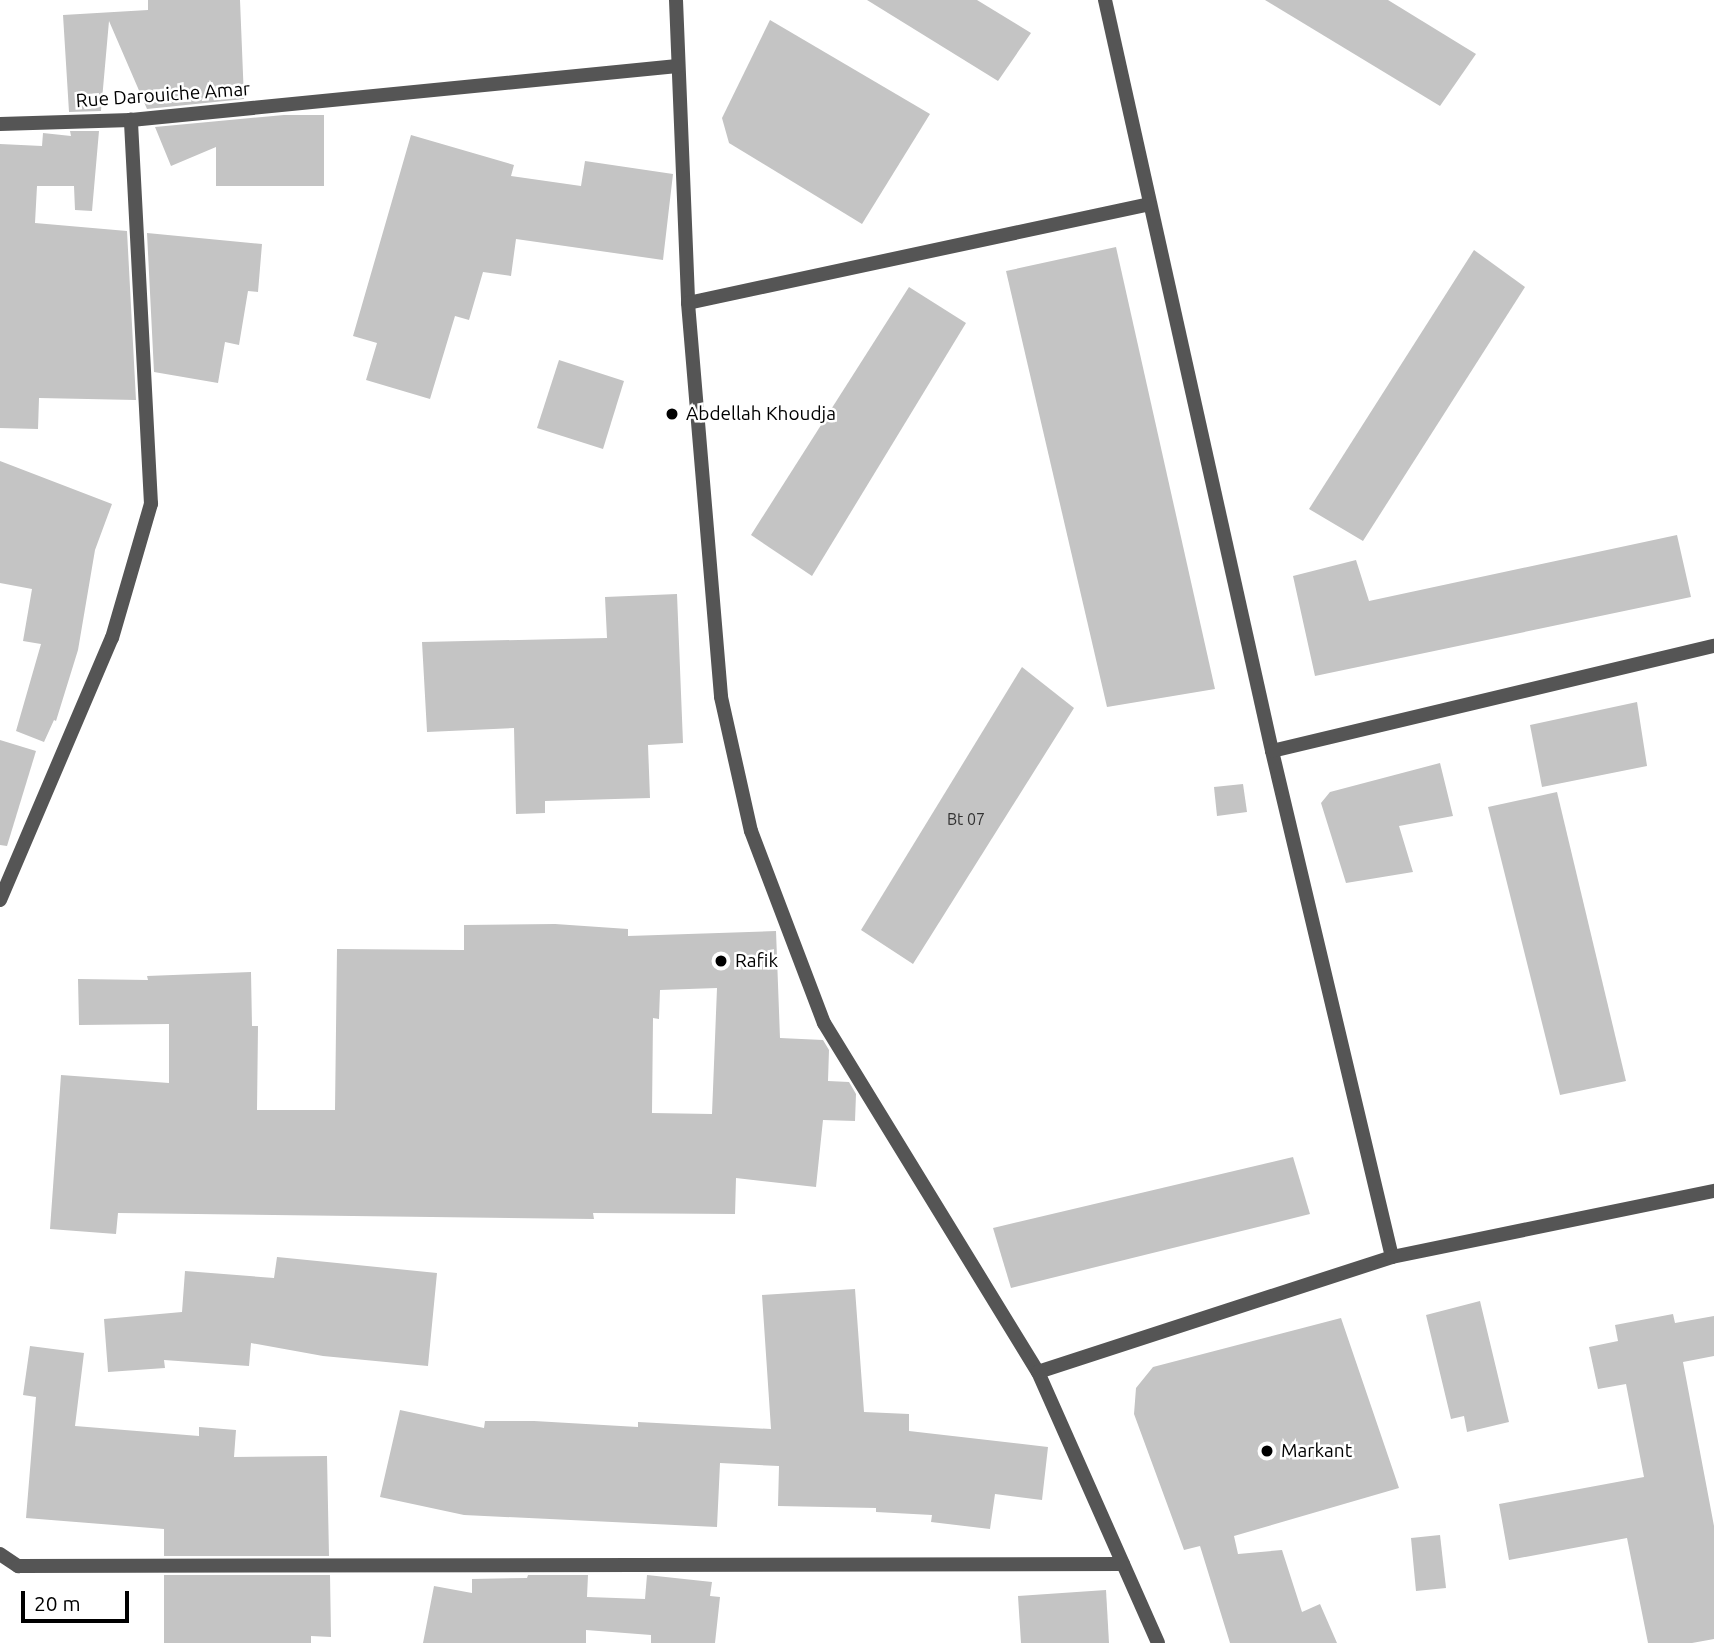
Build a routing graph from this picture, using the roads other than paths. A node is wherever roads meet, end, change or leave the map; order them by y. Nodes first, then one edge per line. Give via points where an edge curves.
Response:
1 (676, 0) edge
2 (1105, 0) edge
3 (677, 66) junction
4 (131, 120) junction
5 (0, 124) edge
6 (1150, 204) junction
7 (688, 303) junction
8 (1714, 646) edge
9 (1272, 751) junction
10 (0, 900) edge
11 (1714, 1191) edge
12 (1392, 1257) junction
13 (1038, 1372) junction
14 (0, 1554) edge
15 (1123, 1564) junction
16 (1158, 1643) edge

1 - 3 street
2 - 6 street
3 - 4 street, Rue Darouiche Amar
3 - 7 street
4 - 5 street, Rue Darouiche Amar
4 - 10 street via 151,504 112,638
6 - 7 street
6 - 9 street
7 - 13 street via 721,697 751,831 824,1023
8 - 9 street
9 - 12 street
11 - 12 street
12 - 13 street
13 - 15 street
14 - 15 street via 18,1566
15 - 16 street

